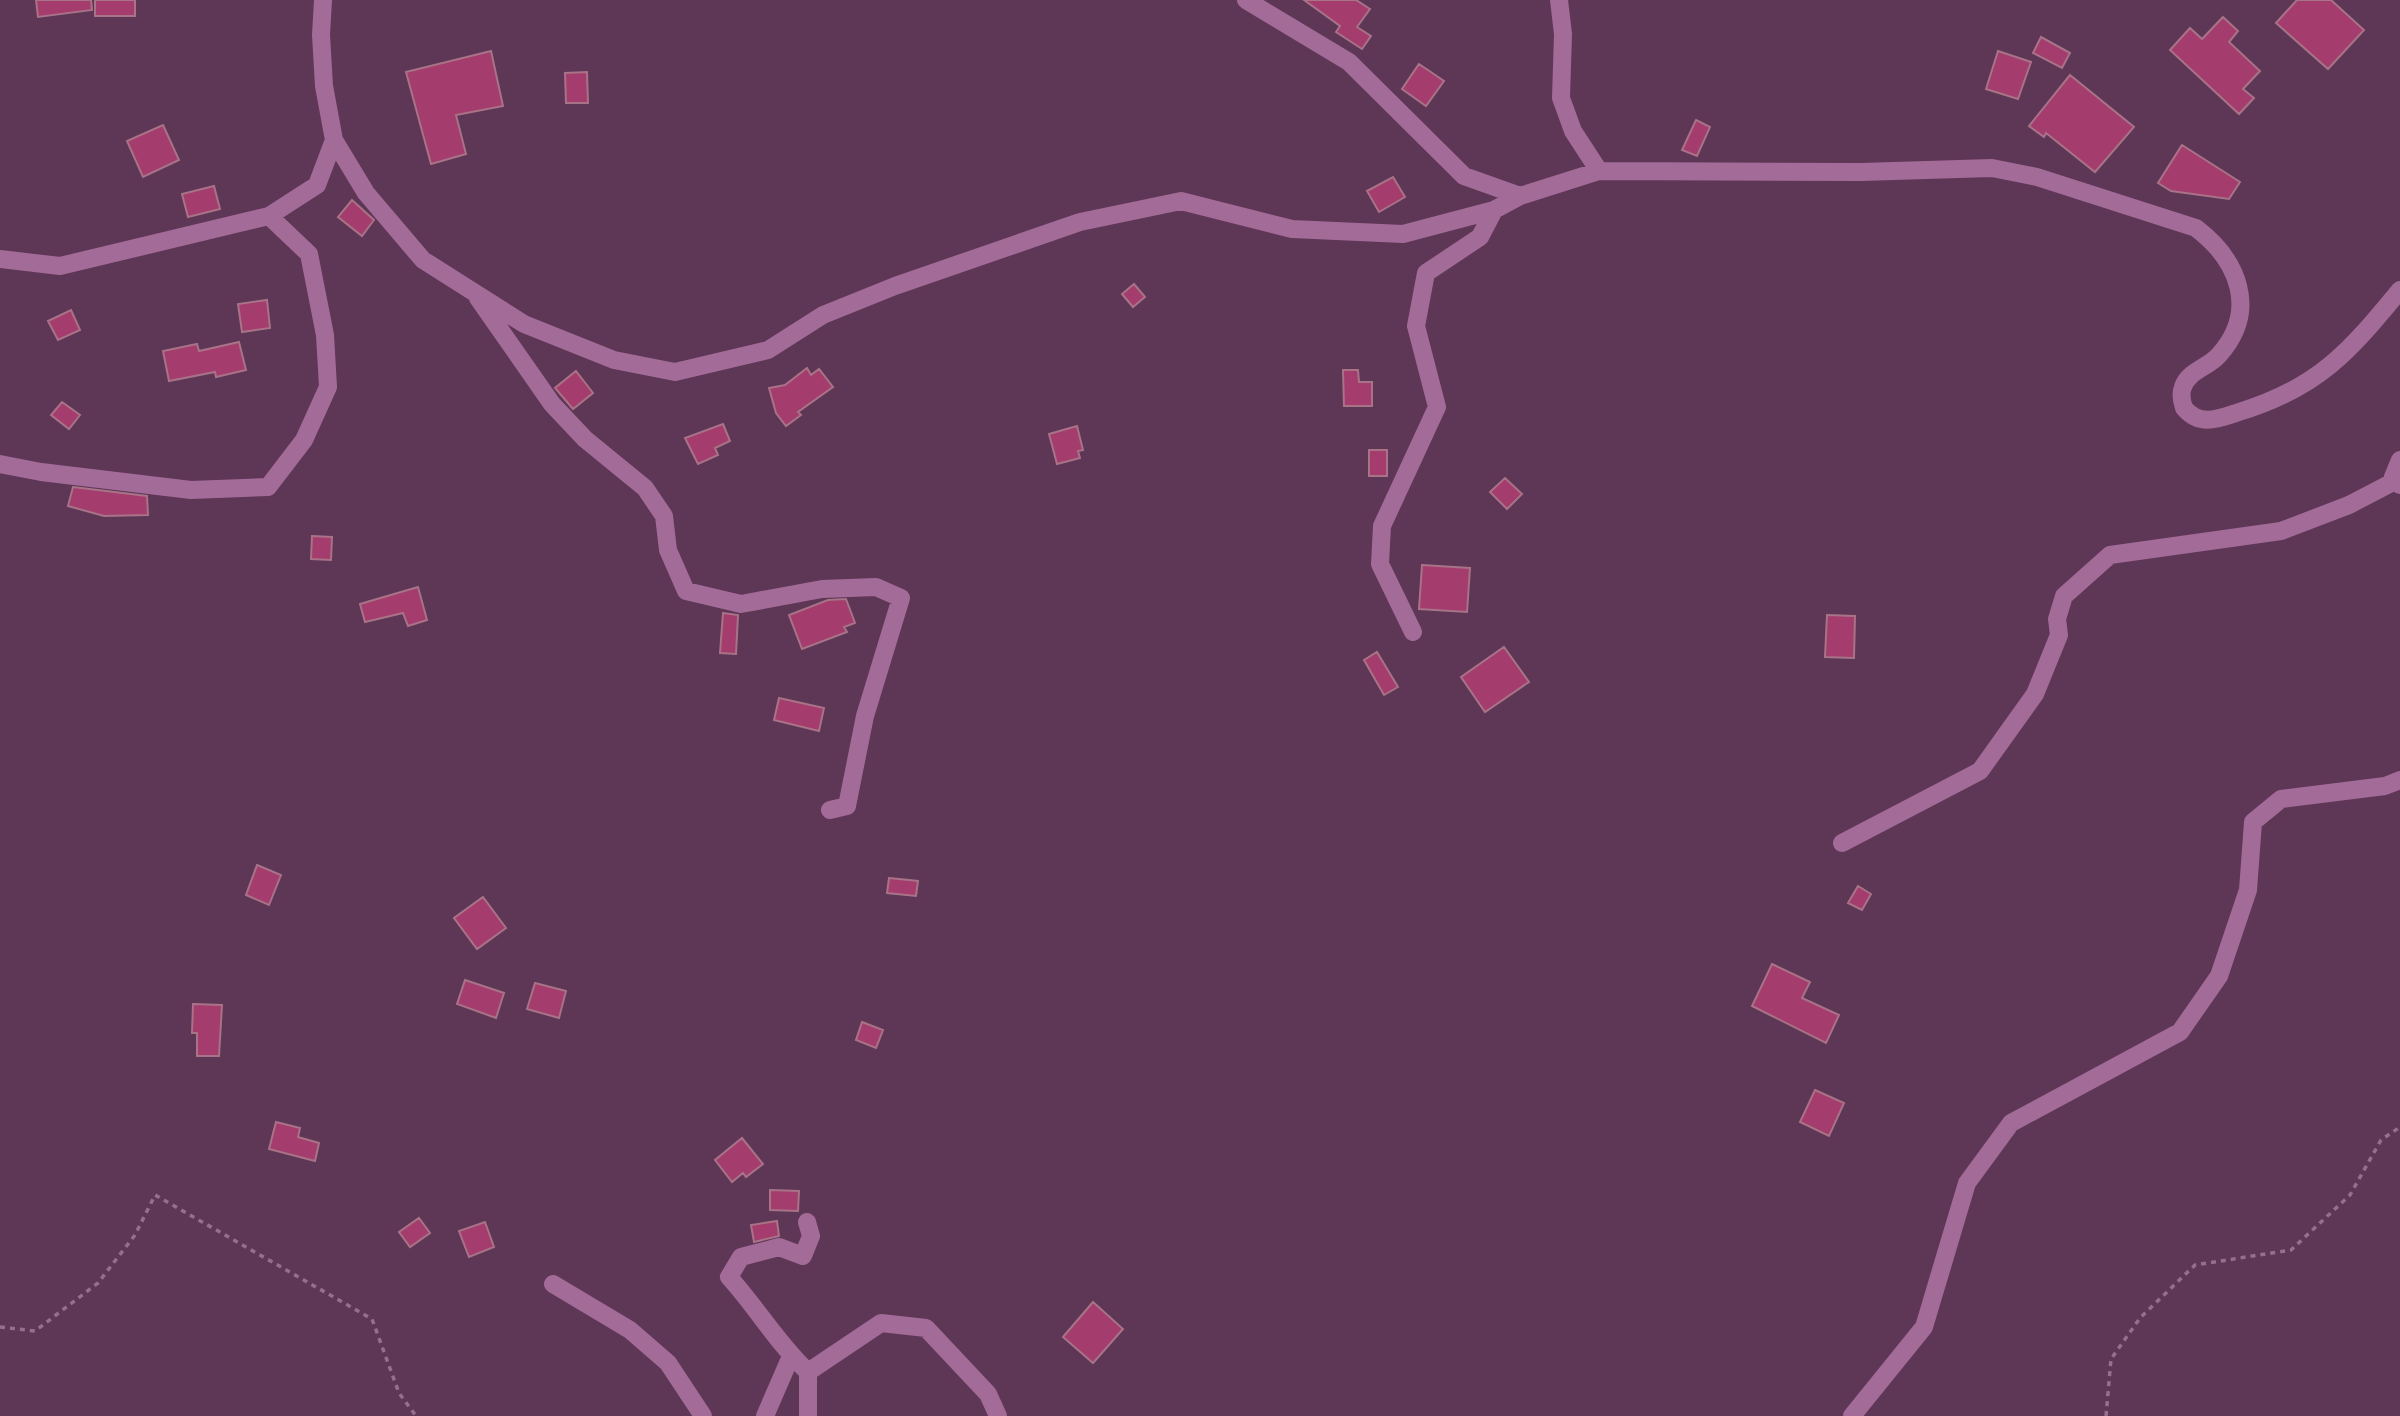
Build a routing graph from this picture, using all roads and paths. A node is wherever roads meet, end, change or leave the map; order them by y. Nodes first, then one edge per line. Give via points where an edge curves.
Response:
1 (323, 0) edge
2 (1246, 0) edge
3 (1559, 0) edge
4 (334, 140) junction
5 (1599, 170) junction
6 (1520, 196) junction
7 (1494, 210) junction
8 (270, 216) junction
9 (0, 259) edge
10 (2400, 290) edge
11 (474, 292) junction
12 (2400, 460) edge
13 (0, 464) edge
14 (2398, 483) edge
15 (1413, 632) dead end
16 (2400, 780) edge
17 (830, 810) dead end
18 (1842, 843) dead end
19 (2400, 1127) edge
20 (807, 1222) dead end
21 (554, 1284) dead end
22 (0, 1326) edge
23 (791, 1356) junction
24 (808, 1372) junction
25 (416, 1416) edge
26 (704, 1416) edge
27 (765, 1416) edge
28 (808, 1416) edge
29 (998, 1416) edge
30 (1852, 1416) edge
31 (2106, 1416) edge

1 - 4 street via 324,86
2 - 6 street via 1349,62 1464,176
3 - 5 street via 1561,97 1573,131
4 - 8 street via 317,185
4 - 11 street via 366,193 423,260
5 - 6 street
5 - 10 street via 1992,169 2037,177 2196,228 2231,264 2240,306 2230,340 2218,357 2182,387 2184,408 2201,421 2275,401 2298,389 2335,363
6 - 7 street
7 - 11 street via 1404,234 1292,229 1181,201 1080,222 1002,248 823,315 768,350 675,372 601,355 524,324
7 - 15 street via 1480,237 1426,272 1416,326 1437,407 1382,526 1381,564
8 - 9 street via 61,266
8 - 13 street via 309,254 326,335 328,387 304,440 268,487 191,490
11 - 17 street via 552,404 584,439 645,488 664,516 668,550 686,591 741,604 822,589 876,587 901,598 865,716 846,806
12 - 14 street via 2394,469
14 - 18 street via 2281,531 2110,555 2064,596 2057,619 2059,635 2035,694 1980,771
16 - 30 street via 2385,786 2281,799 2253,822 2248,890 2219,976 2180,1032 2011,1123 1968,1183 1924,1328
19 - 31 path via 2381,1140 2350,1195 2291,1250 2195,1265 2140,1318 2111,1359
20 - 23 street via 811,1236 803,1256 779,1247 741,1257 729,1277
21 - 26 street via 649,1346 668,1363
22 - 25 path via 35,1331 98,1283 135,1235 155,1195 372,1319 399,1393
23 - 24 street
23 - 27 street
24 - 28 street
24 - 29 street via 881,1324 926,1328 988,1394

